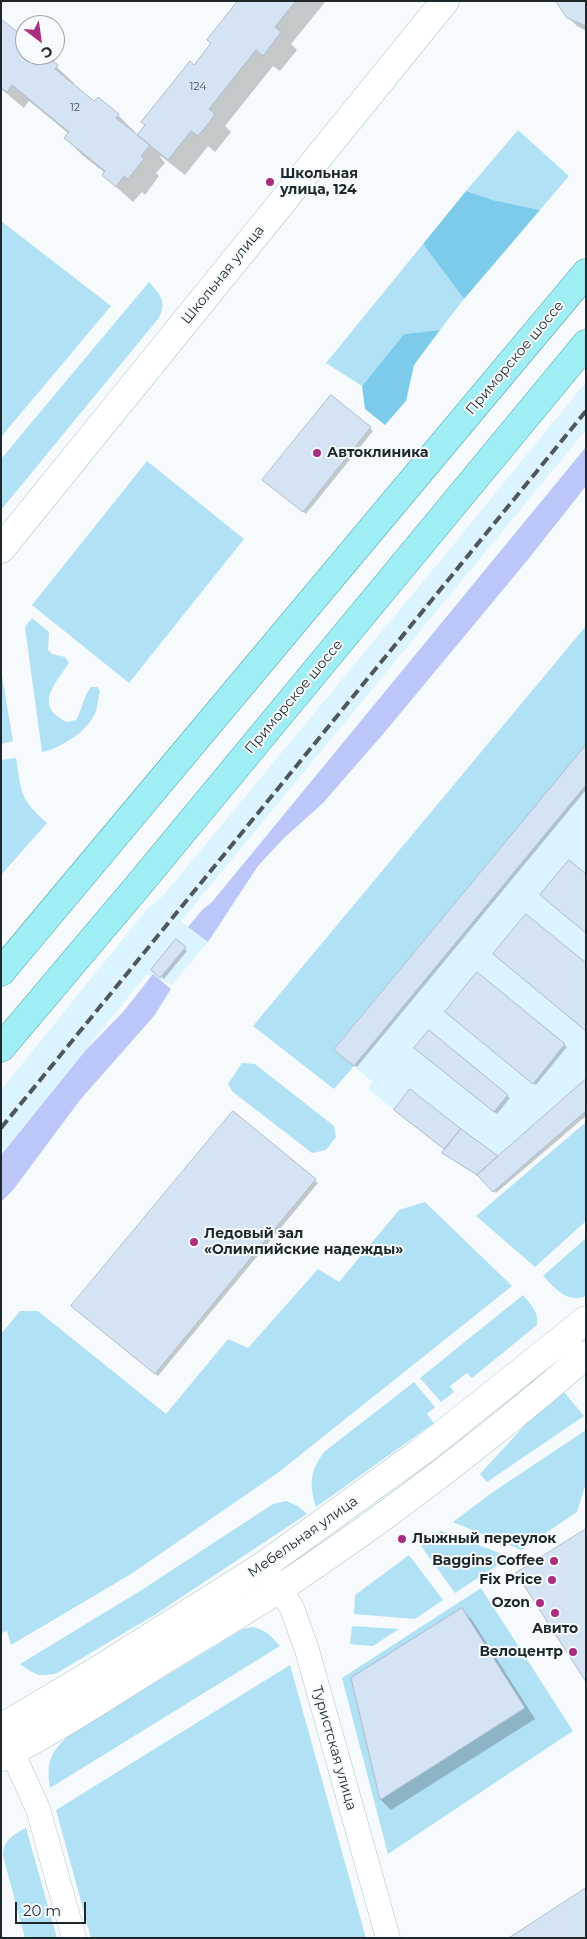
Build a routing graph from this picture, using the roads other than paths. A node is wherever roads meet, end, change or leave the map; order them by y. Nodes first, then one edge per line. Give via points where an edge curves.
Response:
1 (445, 1) edge
2 (586, 273) edge
3 (586, 344) edge
4 (1, 550) edge
5 (1, 972) edge
6 (1, 1048) edge
7 (582, 1329) edge
8 (586, 1356) edge
9 (263, 1566) junction
10 (279, 1589) junction
11 (4, 1741) edge
12 (74, 1938) edge
13 (388, 1938) edge

1 - 4 street, Школьная улица
2 - 5 main road, Приморское шоссе
3 - 6 main road, Приморское шоссе
7 - 9 street, Мебельная улица via 422,1451
8 - 10 street, Мебельная улица via 538,1398 440,1473
9 - 10 street, Туристская улица
9 - 11 street, Мебельная улица via 95,1672
10 - 11 street, Мебельная улица
10 - 13 street, Туристская улица via 292,1608 307,1650
11 - 12 street via 38,1809

